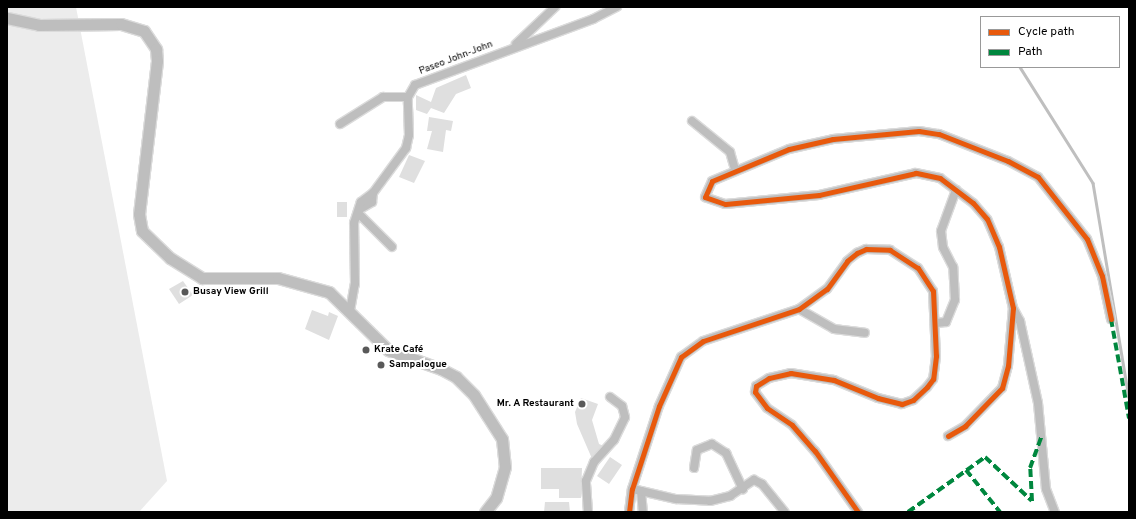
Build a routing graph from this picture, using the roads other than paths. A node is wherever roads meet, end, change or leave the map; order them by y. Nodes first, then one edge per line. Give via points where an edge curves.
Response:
1 (555, 7) edge
2 (617, 7) edge
3 (7, 18) edge
4 (514, 46) junction
5 (408, 97) junction
6 (692, 121) dead end
7 (340, 124) dead end
8 (735, 170) junction
9 (956, 190) junction
10 (359, 211) junction
11 (392, 247) dead end
12 (1013, 308) junction
13 (799, 309) junction
14 (350, 311) junction
15 (1110, 319) dead end
16 (936, 323) junction
17 (865, 333) dead end
18 (610, 397) dead end
19 (948, 436) dead end
20 (694, 468) dead end
21 (637, 490) junction
22 (743, 490) junction
23 (485, 512) edge
24 (588, 512) edge
25 (629, 512) edge
26 (642, 512) edge
27 (785, 512) edge
28 (858, 512) edge
29 (1055, 512) edge

1 - 4 street
2 - 4 street, Paseo John-John via 593,19
3 - 14 main road via 39,25 121,24 144,31 156,49 157,61 139,214 142,231 170,258 202,278 278,278 329,292
4 - 5 street, Paseo John-John via 422,80 410,90
5 - 7 street via 383,97
5 - 10 street via 409,140 396,164 373,193 367,207
6 - 8 street via 730,152
8 - 9 street via 712,181 705,197 725,204 819,195 916,173 940,178
8 - 15 street via 789,149 833,139 920,131 946,136 1038,177 1087,239 1102,276
9 - 12 street via 987,219 999,247
9 - 16 street via 940,231 943,247 952,267 956,300 946,322
10 - 11 street
10 - 14 street via 354,227 355,284
12 - 19 street via 1008,366 1002,388 965,426
12 - 29 street via 1020,321 1033,380 1046,489
13 - 16 street via 827,289 847,260 857,253 866,249 890,250 910,261 925,277 933,291
13 - 17 street via 834,330
13 - 21 street via 703,341 681,357 659,406
14 - 23 main road via 388,350 456,377 483,408 502,439 504,467 496,498
16 - 28 street via 933,379 908,402 878,398 834,380 791,373 769,378 756,386 758,397 792,425 815,451
18 - 24 street via 622,406 625,417 614,440 594,462 586,481
20 - 22 street via 697,450 712,444 726,453
21 - 22 street via 676,499 710,501
21 - 25 street
21 - 26 street
22 - 27 street via 752,481 757,481

